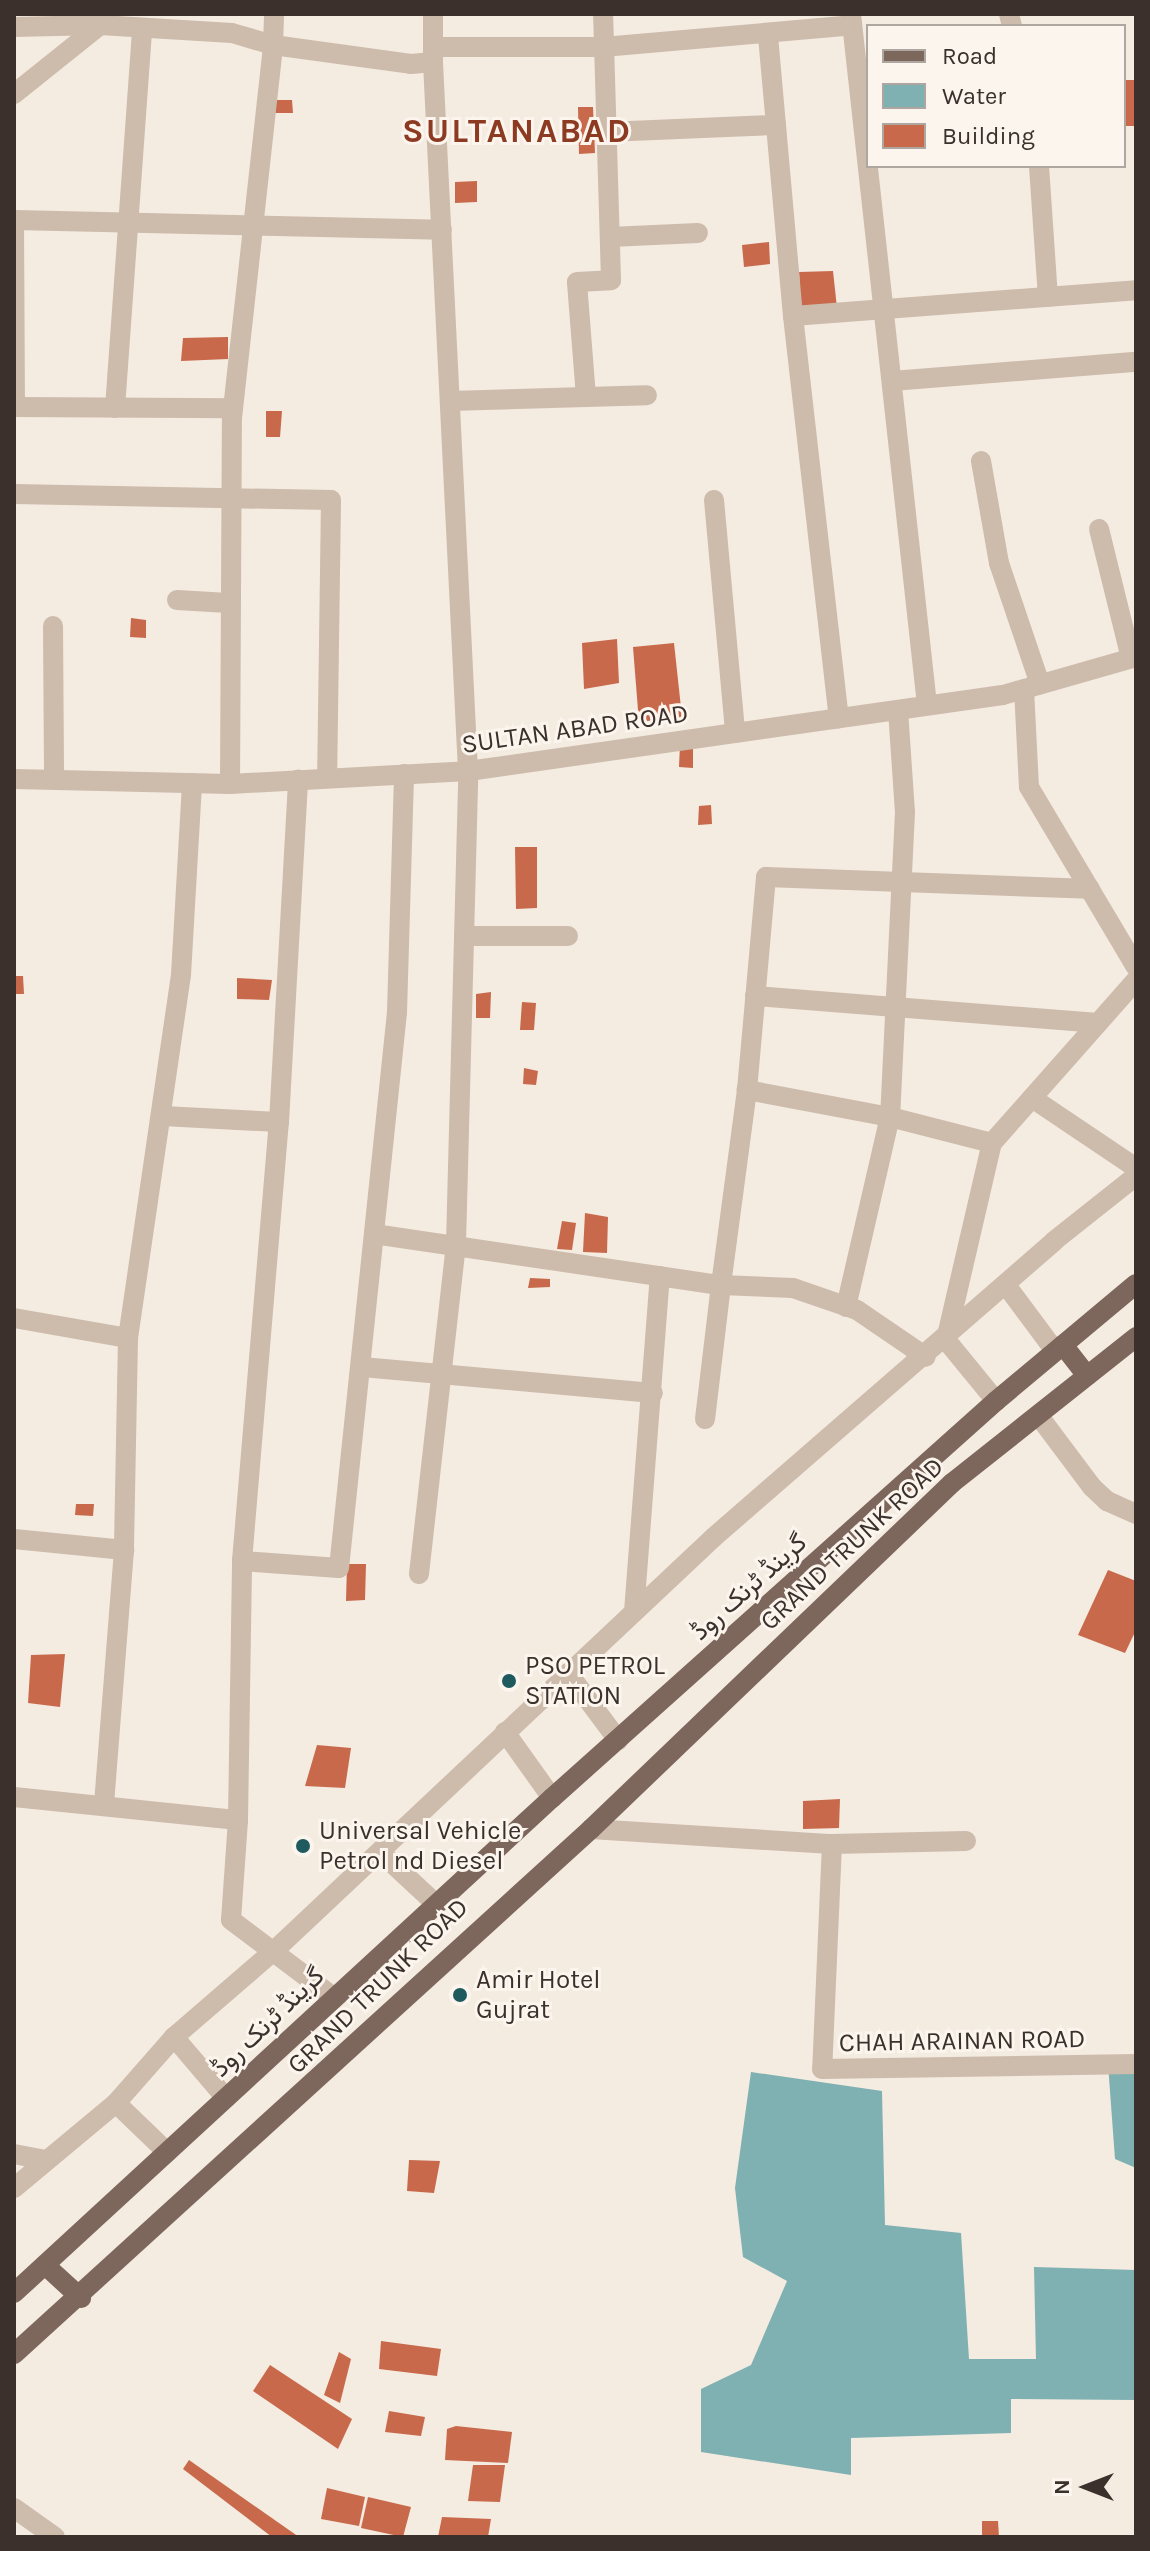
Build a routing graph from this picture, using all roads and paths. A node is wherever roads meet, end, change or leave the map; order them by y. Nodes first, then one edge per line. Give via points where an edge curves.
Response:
1 (274, 14) edge
2 (433, 14) edge
3 (603, 14) edge
4 (100, 19) edge
5 (852, 20) edge
6 (14, 27) edge
7 (142, 28) junction
8 (768, 36) junction
9 (273, 45) junction
10 (603, 47) junction
11 (433, 54) junction
12 (15, 92) edge
13 (776, 125) junction
14 (606, 132) junction
15 (866, 146) edge
16 (868, 168) edge
17 (1039, 168) edge
18 (14, 220) edge
19 (127, 223) junction
20 (252, 224) junction
21 (442, 230) junction
22 (698, 233) dead end
23 (610, 237) junction
24 (1136, 290) edge
25 (1048, 297) junction
26 (884, 309) junction
27 (793, 316) junction
28 (15, 329) edge
29 (1136, 362) edge
30 (892, 381) junction
31 (647, 395) dead end
32 (586, 397) junction
33 (450, 401) junction
34 (115, 408) junction
35 (233, 408) junction
36 (981, 461) dead end
37 (14, 494) edge
38 (230, 494) junction
39 (714, 500) dead end
40 (1099, 529) dead end
41 (177, 600) dead end
42 (228, 603) junction
43 (53, 626) dead end
44 (1133, 657) edge
45 (1032, 686) junction
46 (927, 705) junction
47 (898, 710) junction
48 (839, 718) junction
49 (735, 733) junction
50 (468, 771) junction
51 (404, 774) junction
52 (327, 778) junction
53 (14, 779) edge
54 (54, 779) junction
55 (298, 780) junction
56 (192, 783) junction
57 (230, 784) junction
58 (901, 882) junction
59 (1090, 889) junction
60 (464, 936) junction
61 (568, 936) dead end
62 (1136, 967) edge
63 (1136, 980) edge
64 (755, 996) junction
65 (896, 1005) junction
66 (1098, 1023) junction
67 (747, 1090) junction
68 (1032, 1098) junction
69 (163, 1116) junction
70 (890, 1117) junction
71 (279, 1122) junction
72 (992, 1143) junction
73 (1136, 1168) edge
74 (1136, 1176) edge
75 (374, 1234) junction
76 (456, 1244) junction
77 (660, 1276) junction
78 (1136, 1284) edge
79 (721, 1285) junction
80 (1006, 1285) junction
81 (846, 1307) junction
82 (14, 1318) edge
83 (1136, 1337) edge
84 (128, 1338) junction
85 (946, 1340) junction
86 (1059, 1348) junction
87 (926, 1357) junction
88 (362, 1367) junction
89 (441, 1376) junction
90 (1087, 1376) junction
91 (653, 1393) junction
92 (996, 1401) junction
93 (1038, 1415) junction
94 (705, 1419) dead end
95 (1136, 1514) edge
96 (14, 1539) edge
97 (124, 1550) junction
98 (242, 1561) junction
99 (419, 1574) dead end
100 (634, 1612) junction
101 (568, 1673) junction
102 (505, 1732) junction
103 (618, 1740) junction
104 (14, 1797) edge
105 (552, 1798) junction
106 (104, 1805) junction
107 (238, 1820) junction
108 (591, 1829) junction
109 (966, 1841) dead end
110 (832, 1844) junction
111 (380, 1852) junction
112 (436, 1904) junction
113 (276, 1949) junction
114 (332, 1996) junction
115 (174, 2037) junction
116 (1136, 2064) edge
117 (226, 2098) junction
118 (116, 2103) junction
119 (167, 2152) junction
120 (14, 2154) edge
121 (44, 2160) junction
122 (14, 2188) edge
123 (45, 2265) junction
124 (14, 2293) edge
125 (81, 2298) junction
126 (14, 2354) edge
127 (14, 2508) edge
128 (55, 2537) edge

1 - 9 street
2 - 11 street
3 - 10 street
4 - 6 street
4 - 7 street
4 - 12 street
5 - 8 street
5 - 15 street
7 - 9 street via 232,33
7 - 19 street
8 - 10 street
8 - 13 street
9 - 11 street via 411,64
9 - 20 street
10 - 11 street
10 - 14 street
11 - 21 street
13 - 14 street
13 - 27 street
14 - 23 street
16 - 26 street
17 - 25 street
18 - 19 street
18 - 28 street
19 - 20 street
19 - 34 street
20 - 21 street
20 - 35 street
21 - 33 street
22 - 23 street
23 - 32 street via 611,280 577,282
24 - 25 street
25 - 26 street
26 - 27 street
26 - 30 street
27 - 48 street
28 - 34 street via 15,407
29 - 30 street
30 - 46 street
31 - 32 street
32 - 33 street
33 - 50 street
34 - 35 street
35 - 38 street
36 - 45 street via 999,563
37 - 38 street
38 - 42 street
38 - 52 street via 331,500
39 - 49 street
40 - 44 street
41 - 42 street
42 - 57 street
43 - 54 street
44 - 45 street, SULTAN ABAD ROAD
45 - 46 street, SULTAN ABAD ROAD
45 - 59 street via 1029,787
46 - 47 street, SULTAN ABAD ROAD
47 - 48 street, SULTAN ABAD ROAD
47 - 58 street via 905,812
48 - 49 street, SULTAN ABAD ROAD
49 - 50 street, SULTAN ABAD ROAD
50 - 51 street, SULTAN ABAD ROAD
50 - 60 street
51 - 52 street, SULTAN ABAD ROAD
51 - 75 street via 397,1012
52 - 55 street, SULTAN ABAD ROAD
53 - 54 street, SULTAN ABAD ROAD
54 - 56 street, SULTAN ABAD ROAD
55 - 57 street, SULTAN ABAD ROAD
55 - 71 street
56 - 57 street, SULTAN ABAD ROAD
56 - 69 street via 181,975
58 - 59 street
58 - 64 street via 766,877
58 - 65 street
59 - 62 street
60 - 61 street
60 - 76 street
63 - 66 street
64 - 65 street
64 - 67 street
65 - 66 street
65 - 70 street
66 - 68 street
67 - 70 street
67 - 79 street
68 - 72 street
68 - 73 street
69 - 71 street
69 - 84 street
70 - 72 street
70 - 81 street
71 - 98 street
72 - 85 street
74 - 80 street
75 - 76 street
75 - 88 street
76 - 77 street
76 - 89 street
77 - 79 street
77 - 91 street
78 - 86 main road, گرینڈ ٹرنک روڈ
79 - 81 street via 793,1288
79 - 94 street
80 - 85 street
80 - 86 street
81 - 87 street
82 - 84 street
83 - 90 main road, GRAND TRUNK ROAD
84 - 97 street
85 - 87 street
85 - 92 street
86 - 90 main road
86 - 92 main road, گرینڈ ٹرنک روڈ
87 - 100 street
88 - 89 street
88 - 98 street via 339,1568
89 - 91 street
89 - 99 street
90 - 93 main road, GRAND TRUNK ROAD
91 - 100 street
92 - 103 main road, گرینڈ ٹرنک روڈ
93 - 95 street via 1092,1487 1107,1501
93 - 108 main road, GRAND TRUNK ROAD via 952,1483
96 - 97 street
97 - 106 street
98 - 107 street
100 - 101 street
101 - 102 street
101 - 103 street
102 - 105 street
102 - 111 street
103 - 105 main road, گرینڈ ٹرنک روڈ
104 - 106 street
105 - 112 main road, گرینڈ ٹرنک روڈ
106 - 107 street
107 - 113 street via 231,1920
108 - 110 street
108 - 125 main road, GRAND TRUNK ROAD via 493,1913
109 - 110 street
110 - 116 street, CHAH ARAINAN ROAD via 822,2069
111 - 112 street
111 - 113 street
112 - 114 main road, گرینڈ ٹرنک روڈ
113 - 114 street
113 - 115 street
114 - 117 main road, گرینڈ ٹرنک روڈ
115 - 117 street
115 - 118 street
117 - 119 main road, گرینڈ ٹرنک روڈ
118 - 119 street
118 - 121 street
119 - 123 main road, گرینڈ ٹرنک روڈ
120 - 121 street
121 - 122 street
123 - 124 main road, گرینڈ ٹرنک روڈ
123 - 125 main road
125 - 126 main road, GRAND TRUNK ROAD
127 - 128 street

